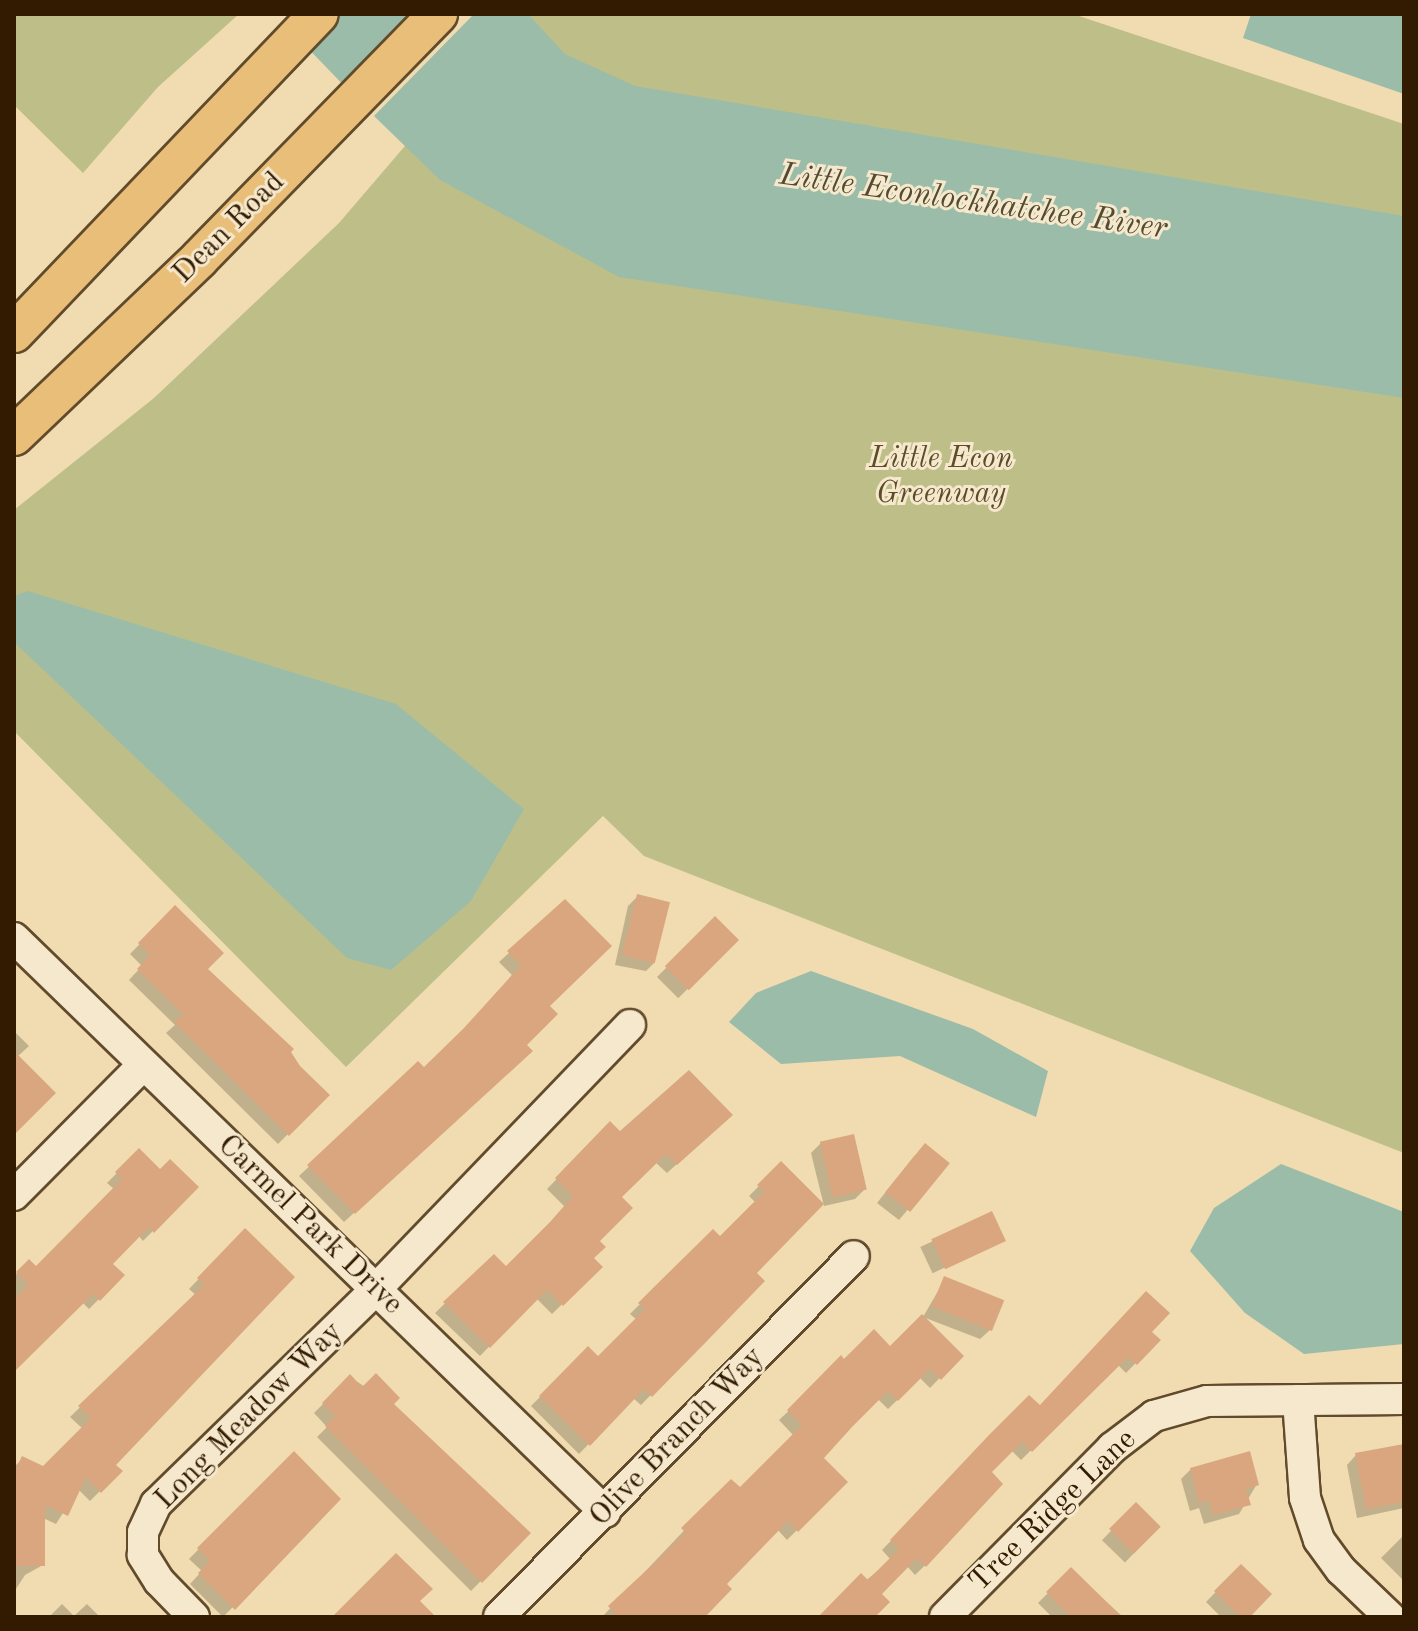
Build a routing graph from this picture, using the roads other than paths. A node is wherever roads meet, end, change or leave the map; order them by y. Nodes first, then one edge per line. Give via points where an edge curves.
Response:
1 (319, 14) edge
2 (438, 14) edge
3 (14, 333) edge
4 (14, 436) edge
5 (14, 938) edge
6 (630, 1025) dead end
7 (143, 1065) junction
8 (14, 1195) edge
9 (854, 1256) dead end
10 (377, 1288) junction
11 (1404, 1399) edge
12 (1298, 1400) junction
13 (605, 1512) junction
14 (964, 1611) edge
15 (194, 1617) edge
16 (499, 1617) edge
17 (1390, 1617) edge

1 - 3 main road
2 - 4 main road, Dean Road
5 - 7 street, Carmel Park Drive
6 - 10 street, Long Meadow Way
7 - 8 street
7 - 10 street, Carmel Park Drive
9 - 13 street, Olive Branch Way
10 - 13 street, Carmel Park Drive
10 - 15 street, Long Meadow Way via 156,1504 143,1532 143,1555 159,1581
11 - 12 street, Tree Ridge Lane
12 - 14 street, Tree Ridge Lane via 1207,1401 1154,1416 1112,1448
12 - 17 street via 1305,1498 1319,1540 1341,1570
13 - 16 street, Olive Branch Way

